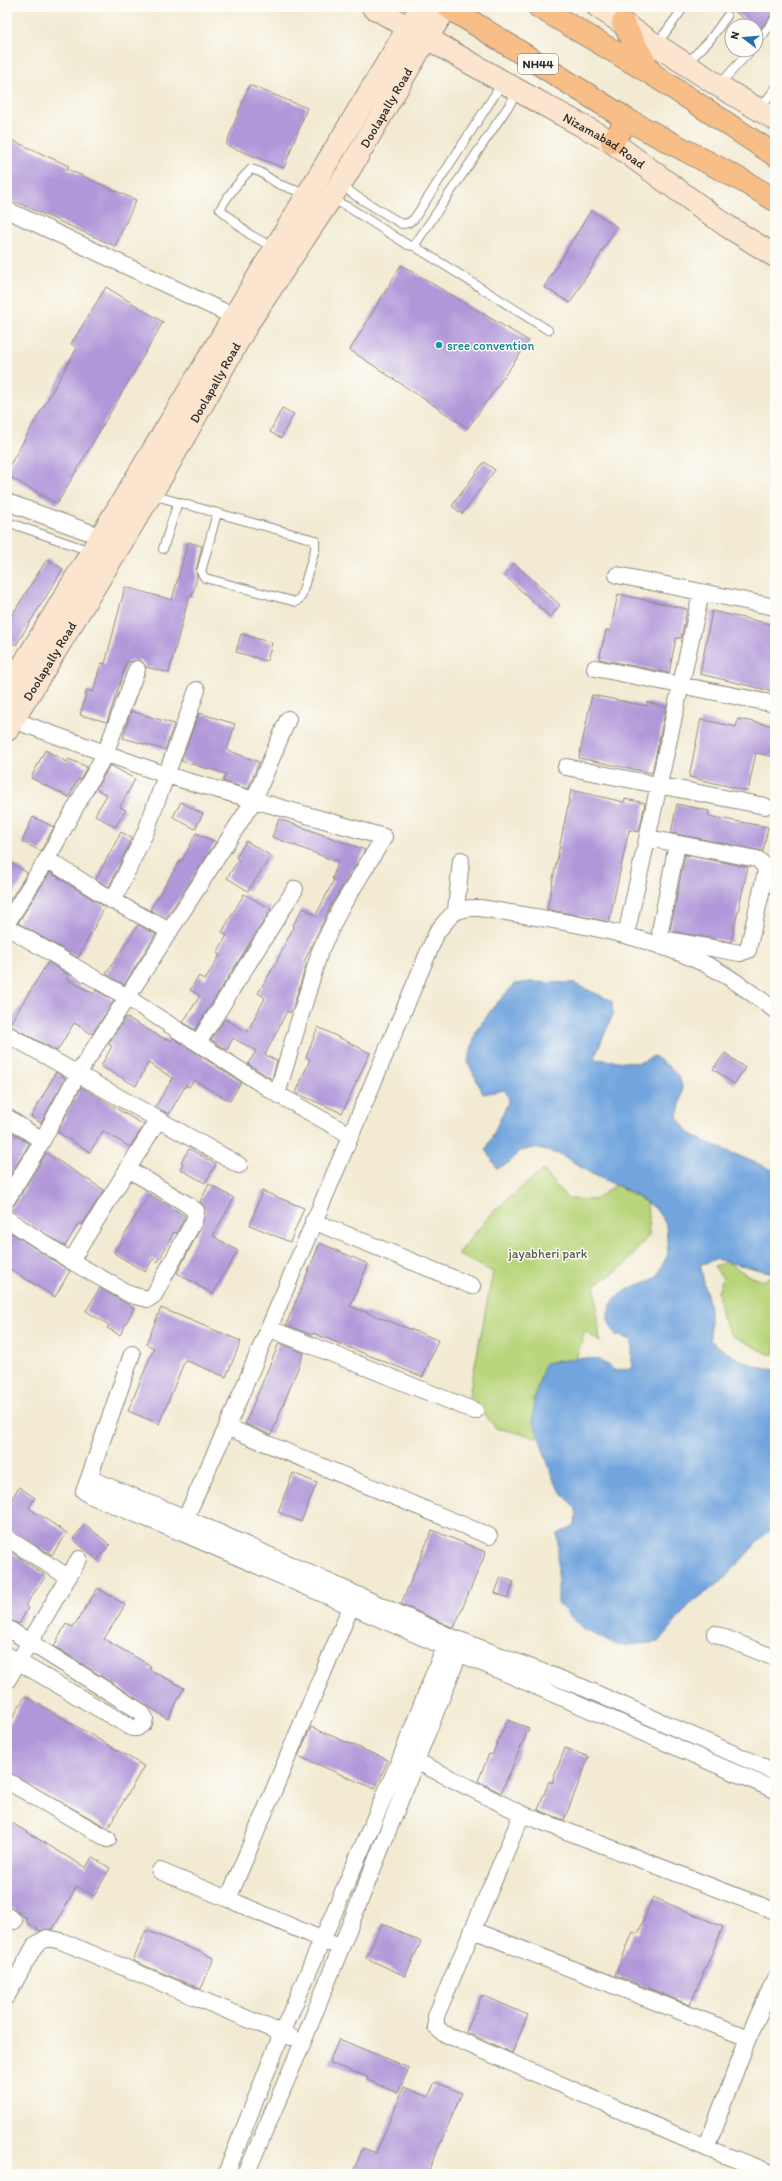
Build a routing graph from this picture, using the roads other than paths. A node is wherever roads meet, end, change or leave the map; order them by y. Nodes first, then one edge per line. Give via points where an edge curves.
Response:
1 (373, 7) edge
2 (421, 7) edge
3 (448, 7) edge
4 (538, 7) edge
5 (598, 7) edge
6 (684, 7) edge
7 (727, 16) dead end
8 (775, 19) edge
9 (623, 23) junction
10 (418, 32) junction
11 (764, 33) edge
12 (657, 44) junction
13 (744, 58) edge
14 (686, 63) junction
15 (652, 74) junction
16 (511, 86) junction
17 (719, 86) junction
18 (775, 89) edge
19 (767, 115) edge
20 (628, 120) junction
21 (612, 142) junction
22 (775, 155) edge
23 (334, 191) junction
24 (307, 195) junction
25 (775, 200) edge
26 (7, 210) edge
27 (414, 246) junction
28 (274, 248) junction
29 (775, 256) edge
30 (233, 316) junction
31 (548, 330) dead end
32 (151, 494) junction
33 (7, 502) edge
34 (178, 502) junction
35 (217, 513) junction
36 (7, 522) edge
37 (97, 544) junction
38 (164, 549) dead end
39 (616, 575) dead end
40 (701, 593) junction
41 (775, 607) edge
42 (595, 668) dead end
43 (137, 669) dead end
44 (681, 685) junction
45 (197, 690) dead end
46 (7, 692) edge
47 (775, 704) edge
48 (288, 719) dead end
49 (10, 725) edge
50 (105, 754) junction
51 (566, 767) dead end
52 (166, 775) junction
53 (659, 784) junction
54 (254, 800) junction
55 (765, 806) dead end
56 (648, 838) junction
57 (677, 844) junction
58 (47, 859) junction
59 (461, 860) dead end
60 (295, 889) dead end
61 (113, 901) junction
62 (456, 910) junction
63 (7, 923) edge
64 (7, 927) edge
65 (170, 931) junction
66 (626, 935) junction
67 (686, 950) junction
68 (128, 998) junction
69 (775, 1010) edge
70 (7, 1034) edge
71 (198, 1043) junction
72 (77, 1075) junction
73 (277, 1094) junction
74 (7, 1117) edge
75 (158, 1120) junction
76 (350, 1135) junction
77 (42, 1141) junction
78 (239, 1165) dead end
79 (128, 1169) junction
80 (7, 1199) edge
81 (7, 1219) edge
82 (313, 1221) junction
83 (71, 1261) junction
84 (472, 1286) dead end
85 (268, 1328) junction
86 (132, 1354) dead end
87 (475, 1411) dead end
88 (227, 1427) junction
89 (183, 1525) junction
90 (490, 1536) dead end
91 (7, 1538) edge
92 (79, 1559) dead end
93 (68, 1577) junction
94 (354, 1601) junction
95 (7, 1628) edge
96 (715, 1634) dead end
97 (31, 1644) junction
98 (454, 1644) junction
99 (775, 1658) edge
100 (13, 1659) edge
101 (7, 1681) edge
102 (408, 1757) junction
103 (775, 1772) edge
104 (7, 1781) edge
105 (775, 1790) edge
106 (522, 1814) junction
107 (108, 1839) dead end
108 (160, 1871) dead end
109 (228, 1899) junction
110 (775, 1911) edge
111 (473, 1930) junction
112 (322, 1940) junction
113 (341, 1947) junction
114 (775, 1978) edge
115 (7, 1996) edge
116 (282, 2033) junction
117 (748, 2038) junction
118 (303, 2042) junction
119 (706, 2148) junction
120 (227, 2174) edge
121 (246, 2174) edge
122 (774, 2174) edge

1 - 10 main road, Nizamabad Road
2 - 10 main road
3 - 10 main road
3 - 20 highway, NH44
4 - 15 highway
5 - 9 main road
6 - 12 lane
7 - 14 lane via 709,40
8 - 11 lane
9 - 12 main road
9 - 15 highway
10 - 16 main road, Nizamabad Road
10 - 23 main road, Doolapally Road
10 - 24 main road, Doolapally Road
12 - 14 main road
13 - 17 lane
14 - 17 main road
15 - 22 highway
16 - 21 main road, Nizamabad Road
16 - 23 lane via 414,220 402,224 356,196
16 - 27 lane
17 - 19 main road
18 - 19 lane
20 - 21 highway
20 - 25 highway, NH44
21 - 29 main road, Nizamabad Road via 727,226
23 - 27 lane via 348,207 408,245
23 - 32 main road, Doolapally Road via 248,323
24 - 28 main road, Doolapally Road
24 - 28 lane via 278,184 251,169 220,209 249,234
26 - 30 street
27 - 31 lane
28 - 30 main road, Doolapally Road
30 - 37 main road, Doolapally Road
32 - 34 lane
32 - 49 main road, Doolapally Road
33 - 37 street
34 - 35 lane
34 - 38 lane
35 - 35 lane via 315,540 315,549 301,597 296,602 205,578 201,572
36 - 37 lane
37 - 46 main road, Doolapally Road
39 - 40 street
40 - 41 street
40 - 44 street
42 - 44 street
43 - 50 street
44 - 47 street
44 - 53 street
45 - 52 street
48 - 54 street
49 - 50 street
50 - 52 street
50 - 58 street
51 - 53 street
52 - 54 street
52 - 61 street via 146,831
53 - 55 street
53 - 56 street
54 - 65 street
54 - 73 street via 384,837 340,909 320,952
56 - 57 street
56 - 66 street
57 - 67 street via 660,931 662,937
57 - 67 street via 757,859 766,871 748,950 740,953
58 - 61 street
58 - 63 street
59 - 62 street
60 - 71 street
61 - 65 street
62 - 66 street via 464,907 480,908
62 - 76 street via 437,932
64 - 68 street
65 - 68 street
66 - 67 street
67 - 69 street
68 - 71 street
68 - 72 street
70 - 72 street
71 - 73 street
72 - 75 street
72 - 77 street
73 - 76 street
74 - 77 street
75 - 78 street
75 - 79 street
76 - 82 street
77 - 80 street
79 - 83 street
79 - 83 street via 196,1211 194,1221 154,1295 148,1299 131,1295
81 - 83 street
82 - 84 street
82 - 85 street
85 - 87 street
85 - 88 street
86 - 89 street via 84,1491 89,1496
88 - 89 street
88 - 90 street
89 - 94 street
91 - 93 street
92 - 93 street
93 - 97 street
94 - 98 street
94 - 109 street
95 - 97 street
96 - 99 street
97 - 100 street
97 - 100 street via 141,1712 145,1718 144,1723 132,1728
98 - 102 street
98 - 103 street via 584,1688
98 - 105 street
100 - 101 street
102 - 106 street
102 - 112 street
102 - 113 street
104 - 107 street
106 - 110 street
106 - 111 street
108 - 109 street
109 - 112 street
111 - 117 street
111 - 119 street via 436,2016 435,2023 439,2029
112 - 113 street
112 - 116 street
113 - 118 street
114 - 117 street
115 - 116 street via 35,1945 47,1938 62,1941
116 - 118 street
116 - 120 street
117 - 119 street
118 - 121 street
119 - 122 street

